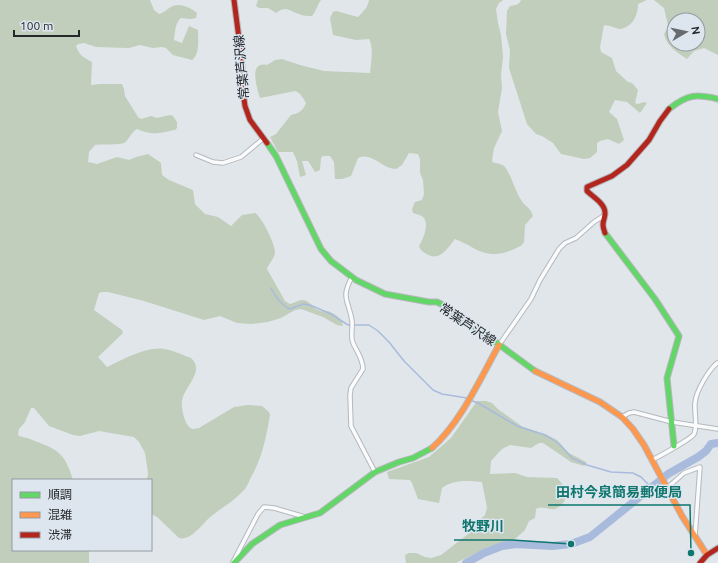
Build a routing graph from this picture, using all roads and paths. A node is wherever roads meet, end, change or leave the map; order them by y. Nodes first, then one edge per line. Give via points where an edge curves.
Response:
1 (234, 0) edge
2 (718, 99) edge
3 (264, 138) junction
4 (196, 155) dead end
5 (605, 215) junction
6 (352, 277) junction
7 (499, 345) junction
8 (718, 363) edge
9 (622, 417) junction
10 (672, 422) junction
11 (695, 426) junction
12 (718, 429) edge
13 (674, 446) junction
14 (652, 460) junction
15 (376, 472) junction
16 (667, 488) junction
17 (305, 517) junction
18 (695, 536) junction
19 (718, 548) edge
20 (707, 555) junction
21 (233, 563) edge
22 (700, 563) edge

1 - 3 street, 常葉芦沢線 via 244,106 250,120
2 - 5 street via 701,95 678,102 667,111 649,140 627,165 612,176 587,187 587,191 603,206
3 - 4 street via 241,157 223,163
3 - 6 street, 常葉芦沢線 via 283,169 321,249 331,261
5 - 7 street via 559,249 531,300
5 - 10 street via 602,224 605,233 655,299 679,336 667,378
6 - 7 street, 常葉芦沢線 via 385,294 443,304
6 - 15 street via 346,287 346,299 352,321 352,341 363,369 350,395 351,426
7 - 9 street, 常葉芦沢線 via 538,373 600,402
7 - 15 street via 464,408 438,442 413,458
8 - 11 street via 712,368 697,395
9 - 10 street via 634,412
9 - 14 street, 常葉芦沢線 via 639,437
10 - 11 street
10 - 13 street
11 - 12 street
11 - 13 street via 694,434
13 - 14 street
14 - 16 street, 常葉芦沢線
15 - 17 street via 320,513
16 - 18 street, 常葉芦沢線
16 - 18 street via 684,473 700,467
17 - 21 street via 280,525 252,544
17 - 21 street via 264,507
18 - 20 street, 常葉芦沢線
19 - 20 street
20 - 22 street

